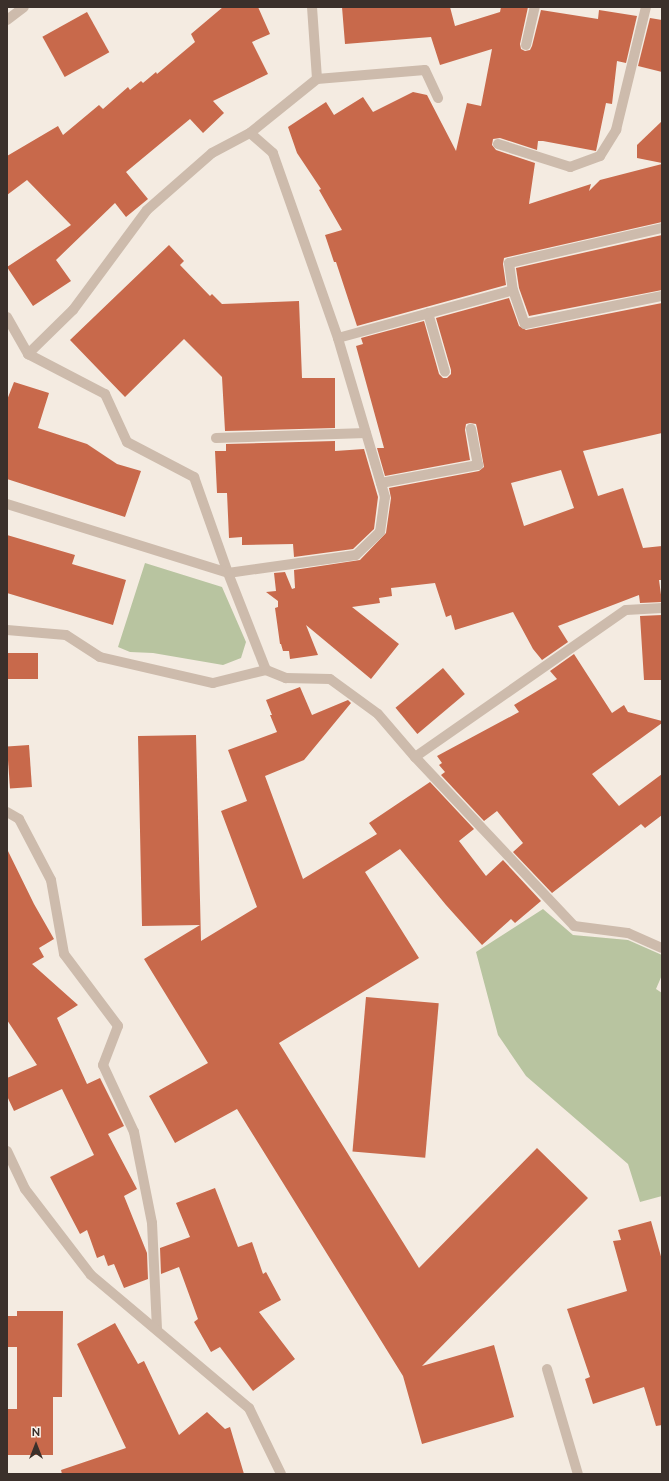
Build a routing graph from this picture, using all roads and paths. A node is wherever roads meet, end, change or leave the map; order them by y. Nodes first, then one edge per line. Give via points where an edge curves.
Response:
1 (24, 7) edge
2 (312, 7) edge
3 (535, 7) edge
4 (646, 7) edge
5 (7, 20) edge
6 (526, 45) dead end
7 (317, 79) junction
8 (438, 98) dead end
9 (250, 133) junction
10 (498, 144) dead end
11 (662, 228) edge
12 (512, 290) junction
13 (662, 296) edge
14 (428, 313) junction
15 (7, 317) edge
16 (338, 338) junction
17 (28, 354) junction
18 (445, 372) dead end
19 (471, 429) dead end
20 (366, 433) junction
21 (216, 438) dead end
22 (381, 483) junction
23 (7, 504) edge
24 (228, 573) junction
25 (662, 608) edge
26 (7, 630) edge
27 (266, 670) junction
28 (415, 757) junction
29 (7, 812) edge
30 (662, 948) edge
31 (7, 1151) edge
32 (157, 1330) junction
33 (547, 1370) dead end
34 (281, 1474) edge
35 (578, 1474) edge

1 - 5 street
2 - 7 street
3 - 6 street
4 - 10 street via 616,130 600,156 570,167
7 - 8 street via 425,70
7 - 9 street
9 - 16 street via 273,153
9 - 17 street via 212,153 148,210 73,310
11 - 12 street via 509,263
12 - 13 street via 525,324
12 - 14 street
14 - 16 street
14 - 18 street
15 - 17 street
16 - 20 street
17 - 24 street via 105,394 127,442 194,477
19 - 22 street via 478,464
20 - 21 street
20 - 22 street
22 - 24 street via 385,497 380,532 356,555
23 - 24 street
24 - 27 street
25 - 28 street via 626,610
26 - 27 street via 66,635 100,658 212,684
27 - 28 street via 286,678 330,679 378,714
28 - 30 street via 574,926 628,932
29 - 32 street via 18,819 51,880 64,954 118,1026 103,1065 134,1132 152,1223
31 - 32 street via 25,1189 91,1275
32 - 34 street via 249,1408
33 - 35 street

